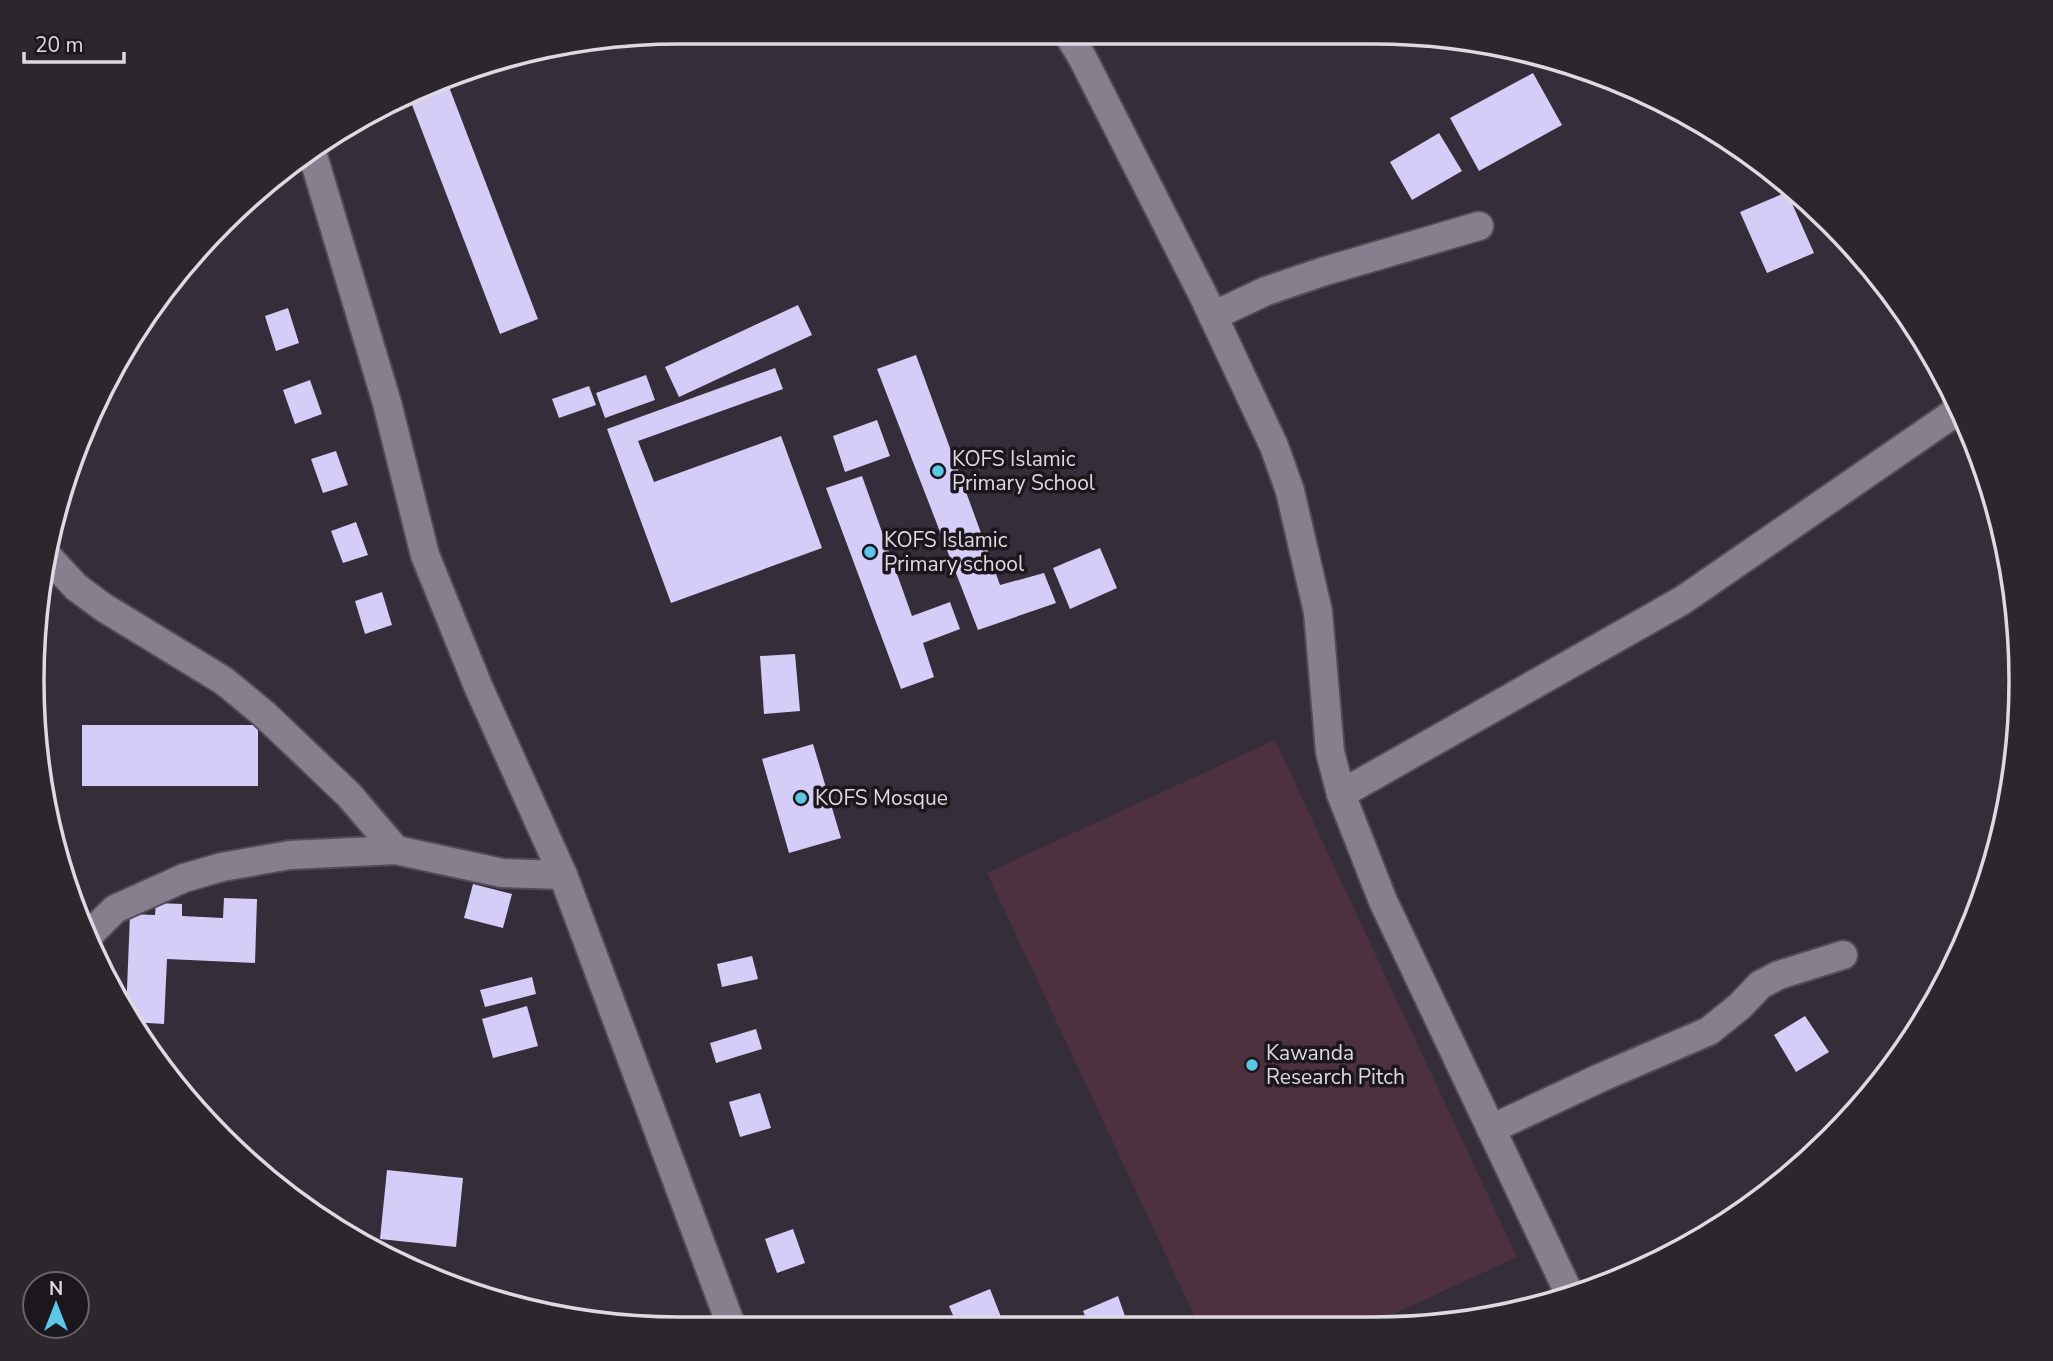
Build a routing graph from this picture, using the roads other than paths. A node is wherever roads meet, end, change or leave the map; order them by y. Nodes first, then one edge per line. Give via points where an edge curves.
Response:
1 (1073, 44) edge
2 (314, 160) edge
3 (1479, 226) dead end
4 (1213, 316) junction
5 (1951, 415) edge
6 (55, 564) edge
7 (1341, 794) junction
8 (396, 850) junction
9 (564, 875) junction
10 (94, 930) edge
11 (1843, 955) dead end
12 (1491, 1129) junction
13 (1566, 1287) edge
14 (728, 1317) edge

1 - 4 street
2 - 9 street via 383,391 425,555 478,686
3 - 4 street via 1313,275
4 - 7 street via 1290,491 1318,612 1329,752
5 - 7 street via 1683,600
6 - 8 street via 103,607 224,681 264,713 349,795
7 - 12 street via 1383,901
8 - 9 street via 502,873
8 - 10 street via 290,855 184,877 115,909
9 - 14 street
11 - 12 street via 1779,975 1760,985 1709,1031
12 - 13 street

